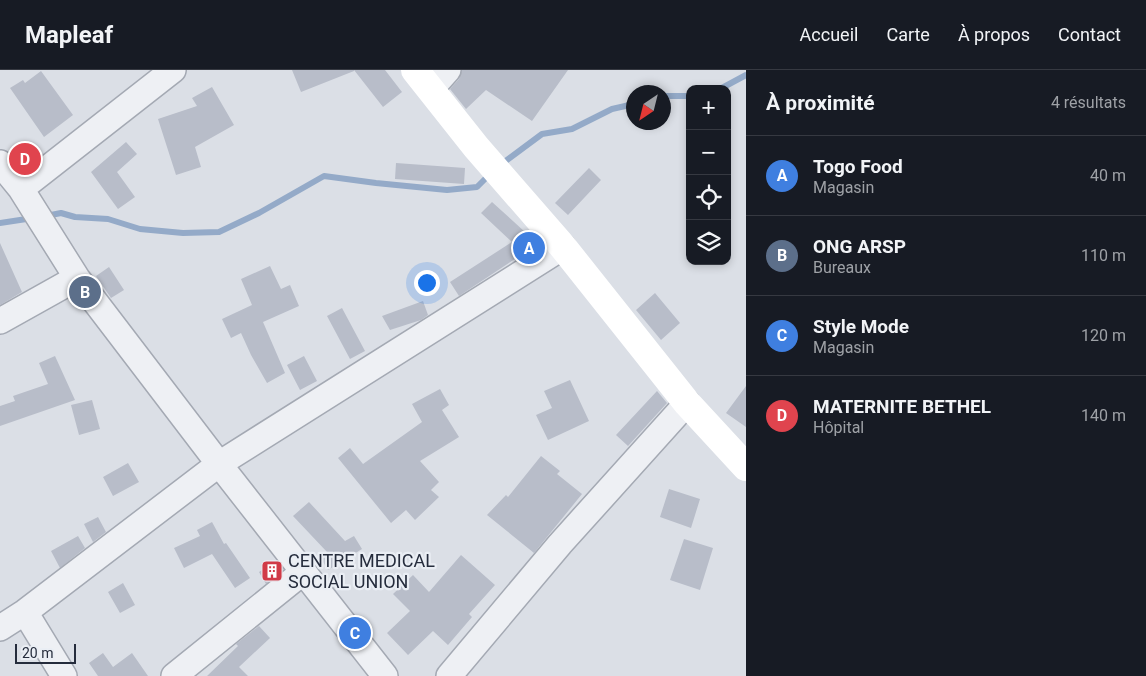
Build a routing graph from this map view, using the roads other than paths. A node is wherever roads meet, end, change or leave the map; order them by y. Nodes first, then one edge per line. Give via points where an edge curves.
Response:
1 (173, 70) edge
2 (431, 76) edge
3 (0, 163) edge
4 (21, 189) junction
5 (563, 247) junction
6 (77, 278) junction
7 (0, 321) edge
8 (687, 403) junction
9 (744, 458) edge
10 (218, 464) junction
11 (303, 572) junction
12 (25, 612) junction
13 (0, 628) edge
14 (64, 676) edge
15 (174, 676) edge
16 (384, 676) edge
17 (449, 676) edge

1 - 4 street
2 - 5 street via 476,147
3 - 4 street
4 - 6 street
5 - 8 street
5 - 10 street
6 - 7 street
6 - 10 street
8 - 9 street
8 - 17 street via 560,544
10 - 11 street
10 - 12 street
11 - 15 street
11 - 16 street
12 - 13 street
12 - 14 street

